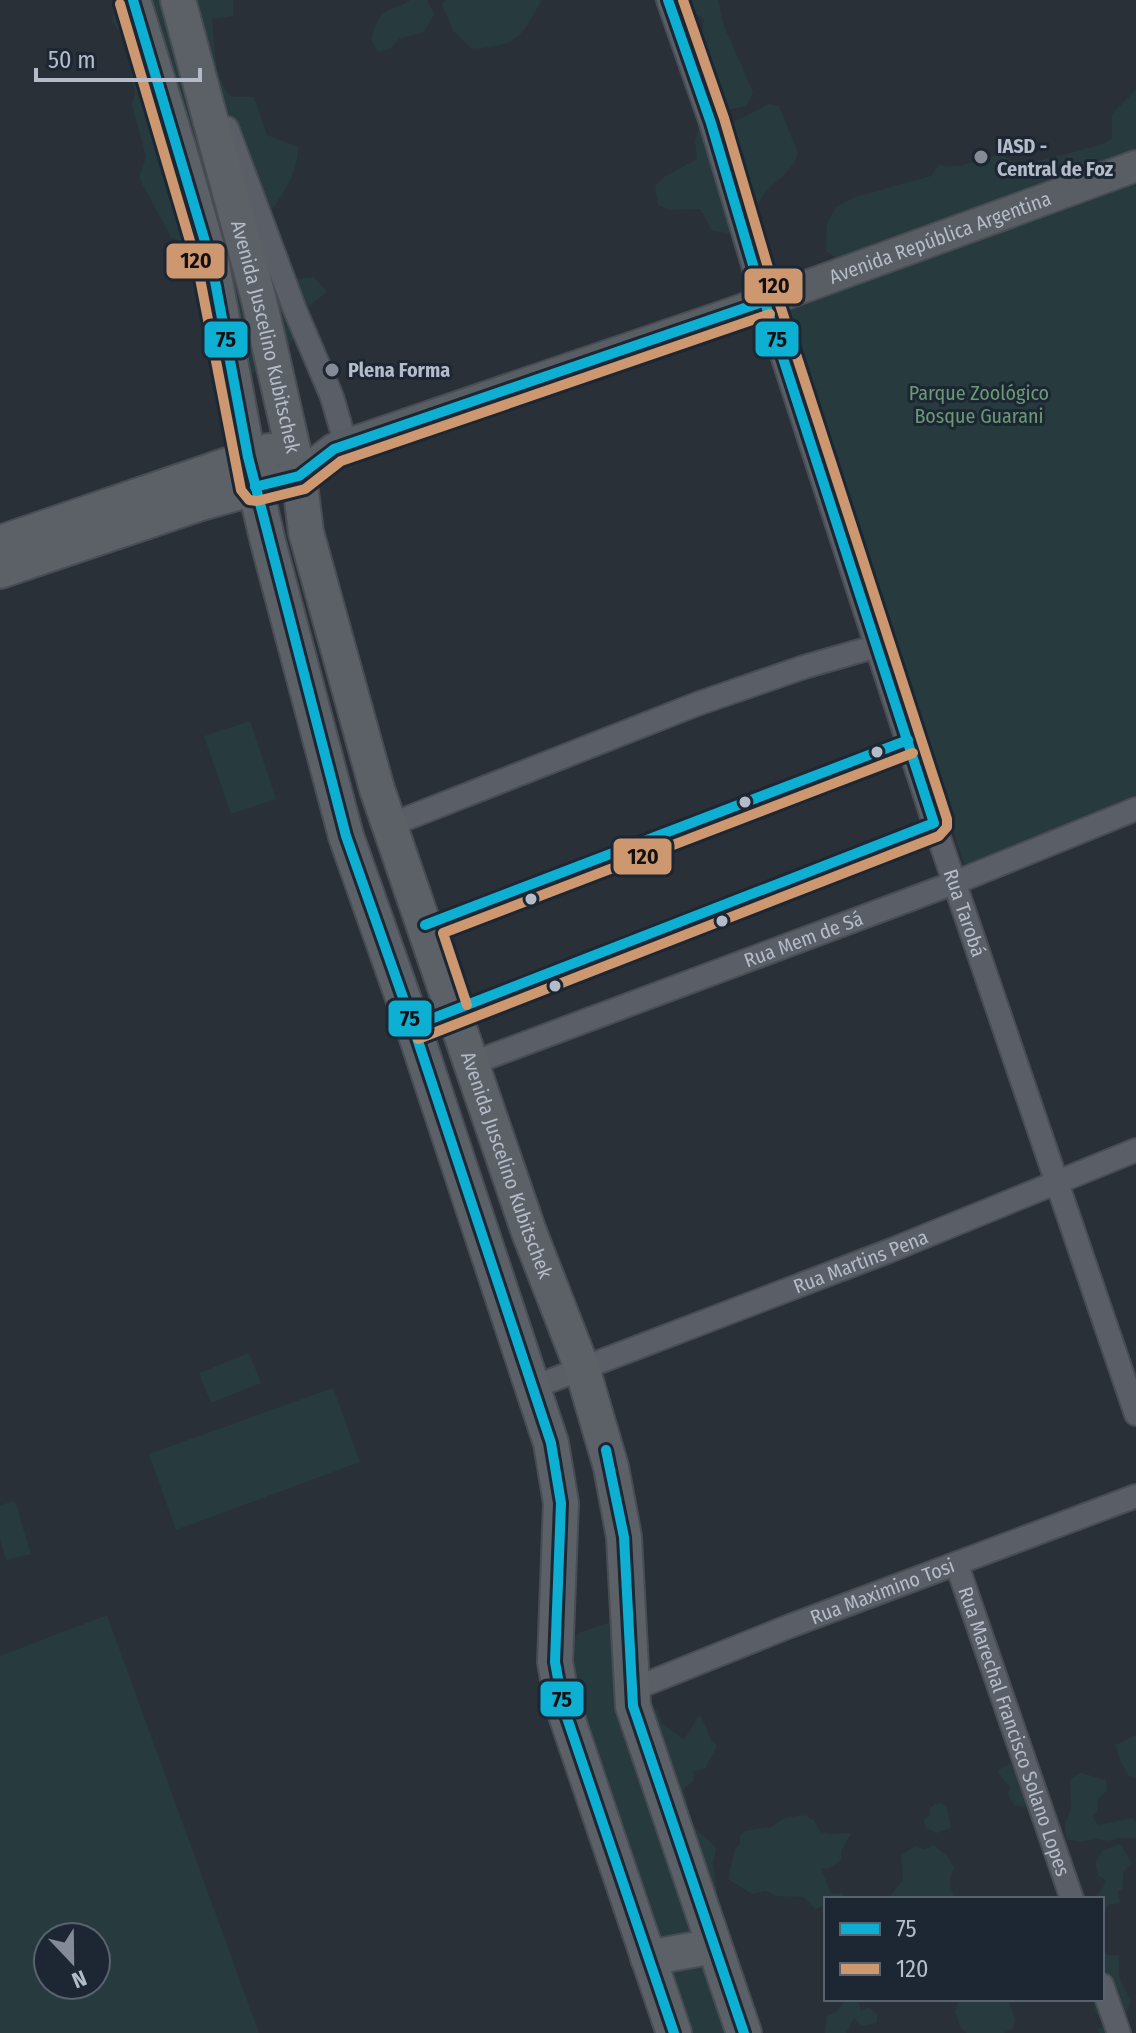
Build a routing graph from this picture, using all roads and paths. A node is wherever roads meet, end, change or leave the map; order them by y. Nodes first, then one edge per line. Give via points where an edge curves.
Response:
1 (133, 0) edge
2 (668, 0) edge
3 (180, 8) edge
4 (1136, 166) edge
5 (765, 301) junction
6 (340, 447) junction
7 (296, 460) junction
8 (252, 472) junction
9 (0, 543) edge
10 (0, 571) edge
11 (877, 646) junction
12 (1136, 809) edge
13 (390, 825) junction
14 (954, 883) junction
15 (470, 1064) junction
16 (1136, 1150) edge
17 (1057, 1182) junction
18 (582, 1368) junction
19 (534, 1387) junction
20 (1136, 1414) edge
21 (1136, 1496) edge
22 (957, 1565) junction
23 (631, 1690) junction
24 (1071, 1897) edge
25 (714, 1946) junction
26 (648, 1958) junction
27 (1104, 1991) edge
28 (674, 2033) edge
29 (744, 2033) edge
30 (1119, 2033) edge

1 - 8 main road, Avenida Juscelino Kubitschek via 212,265
2 - 5 street, Rua Tarobá
3 - 6 street, Avenida Juscelino Kubitschek via 332,397
3 - 7 main road, Avenida Juscelino Kubitschek
4 - 5 street, Avenida República Argentina
5 - 6 street, Avenida República Argentina
5 - 11 street, Rua Tarobá
6 - 7 street, Avenida República Argentina
7 - 8 main road, Avenida República Argentina
7 - 13 main road, Avenida Juscelino Kubitschek via 306,532
8 - 9 main road, Avenida República Argentina
8 - 10 main road, Avenida República Argentina
8 - 19 main road, Avenida Juscelino Kubitschek via 346,836
11 - 13 street via 697,704
11 - 14 street, Rua Tarobá
12 - 14 street, Rua Mem de Sá
13 - 15 main road, Avenida Juscelino Kubitschek
14 - 15 street, Rua Mem de Sá
14 - 17 street, Rua Tarobá
15 - 18 main road, Avenida Juscelino Kubitschek
16 - 17 street, Rua Martins Pena
17 - 18 street, Rua Martins Pena
17 - 20 street, Rua Tarobá
18 - 19 street, Rua Martins Pena
18 - 23 main road, Avenida Juscelino Kubitschek via 611,1467 624,1537
19 - 26 main road, Avenida Juscelino Kubitschek via 561,1503 555,1662 563,1706
21 - 22 street, Rua Maximino Tosi
22 - 23 street, Rua Maximino Tosi
22 - 24 street, Rua Marechal Francisco Solano Lopes
23 - 25 main road, Avenida Juscelino Kubitschek
25 - 26 main road
25 - 29 main road, Avenida Juscelino Kubitschek
26 - 28 main road, Avenida Juscelino Kubitschek
27 - 30 street

